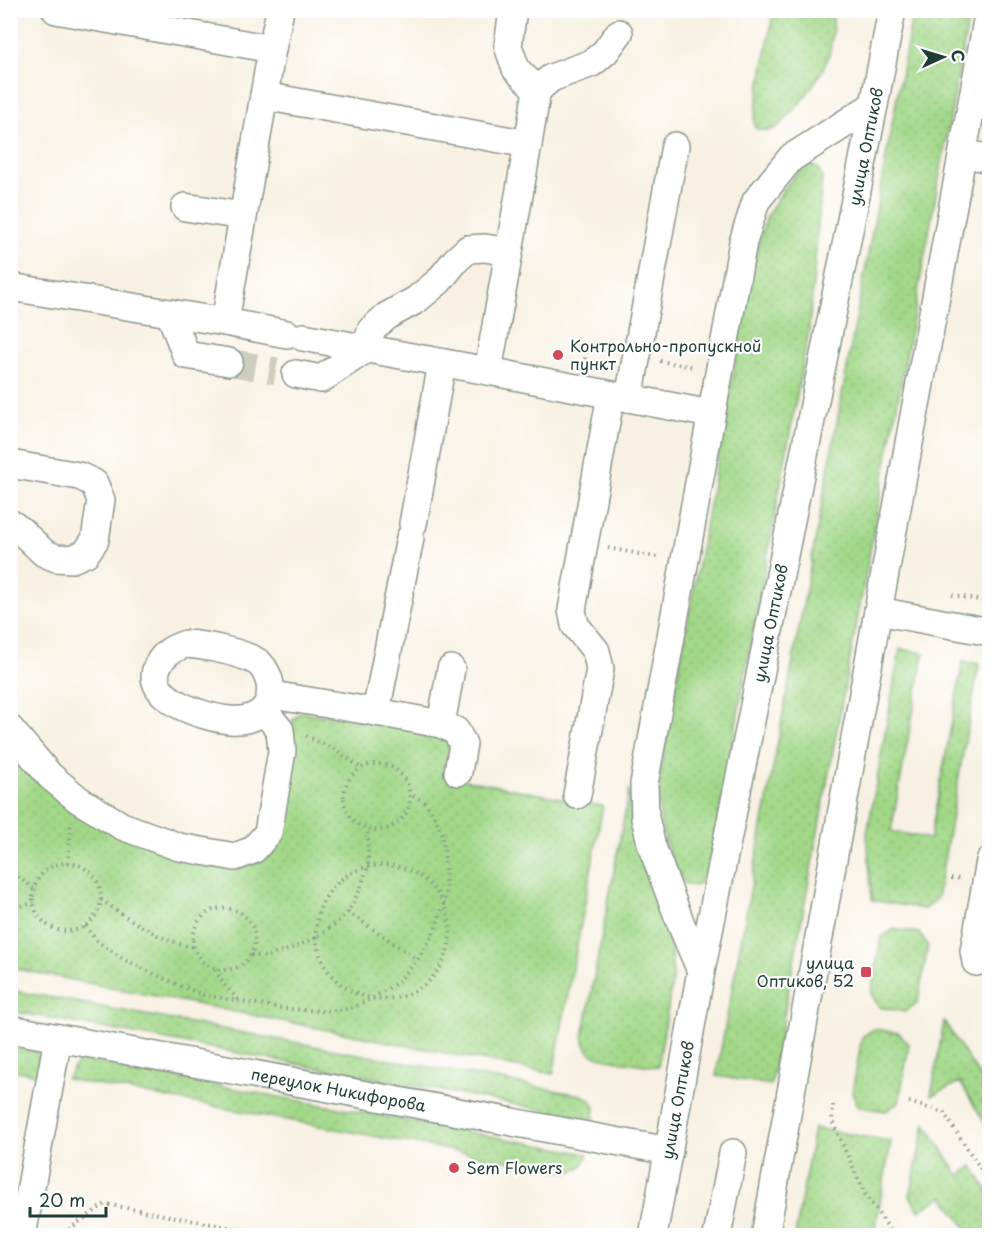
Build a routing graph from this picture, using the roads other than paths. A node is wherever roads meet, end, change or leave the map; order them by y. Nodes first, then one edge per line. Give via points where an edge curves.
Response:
1 (280, 10) edge
2 (513, 10) edge
3 (892, 10) edge
4 (989, 10) edge
5 (63, 11) edge
6 (619, 33) dead end
7 (272, 49) junction
8 (537, 90) junction
9 (264, 96) junction
10 (874, 105) junction
11 (528, 144) junction
12 (675, 146) dead end
13 (963, 153) junction
14 (990, 159) edge
15 (185, 207) dead end
16 (243, 216) junction
17 (509, 252) junction
18 (10, 287) edge
19 (170, 313) junction
20 (225, 322) junction
21 (366, 349) junction
22 (229, 362) tunnel mouth
23 (442, 363) junction
24 (488, 371) junction
25 (284, 372) tunnel mouth
26 (620, 397) junction
27 (711, 414) junction
28 (10, 464) edge
29 (10, 524) edge
30 (878, 611) junction
31 (990, 632) edge
32 (451, 669) dead end
33 (376, 712) junction
34 (441, 724) junction
35 (10, 729) edge
36 (458, 772) dead end
37 (577, 795) dead end
38 (990, 861) edge
39 (976, 962) dead end
40 (701, 971) junction
41 (10, 1029) edge
42 (58, 1038) junction
43 (669, 1151) junction
44 (733, 1153) dead end
45 (20, 1187) edge
46 (22, 1236) edge
47 (653, 1236) edge
48 (717, 1236) edge
49 (765, 1236) edge

1 - 7 street
2 - 8 street via 507,46 516,69
3 - 10 street, улица Оптиков
4 - 13 street
5 - 7 street
6 - 8 street via 592,63 551,78
7 - 9 street
8 - 11 street
9 - 11 street
9 - 16 street
10 - 27 street via 791,158 756,201 743,242
10 - 40 street, улица Оптиков
11 - 17 street
12 - 26 street
13 - 14 street
13 - 30 street
15 - 16 street
16 - 20 street
17 - 21 street via 468,249 439,281 371,330
17 - 24 street
18 - 19 street
19 - 20 street
19 - 22 street via 186,355
20 - 21 street
21 - 23 street
21 - 25 street via 321,379
23 - 24 street
23 - 33 street
24 - 26 street
26 - 27 street
26 - 37 street via 572,610 575,625 596,651 600,669
27 - 40 street via 644,784 645,818 652,847
28 - 29 street via 79,476 94,483 101,500 95,540 86,553 72,559 44,554
30 - 31 street
30 - 49 street
32 - 34 street
33 - 34 street
33 - 35 street via 272,712 282,751 268,834 253,850 235,857 179,847 122,826 79,800 50,776
34 - 36 street via 456,730 463,744
38 - 39 street via 974,951
40 - 43 street, улица Оптиков
41 - 42 street, переулок Никифорова
42 - 43 street, переулок Никифорова
42 - 45 street
43 - 47 street, улица Оптиков
44 - 48 street
45 - 46 street

